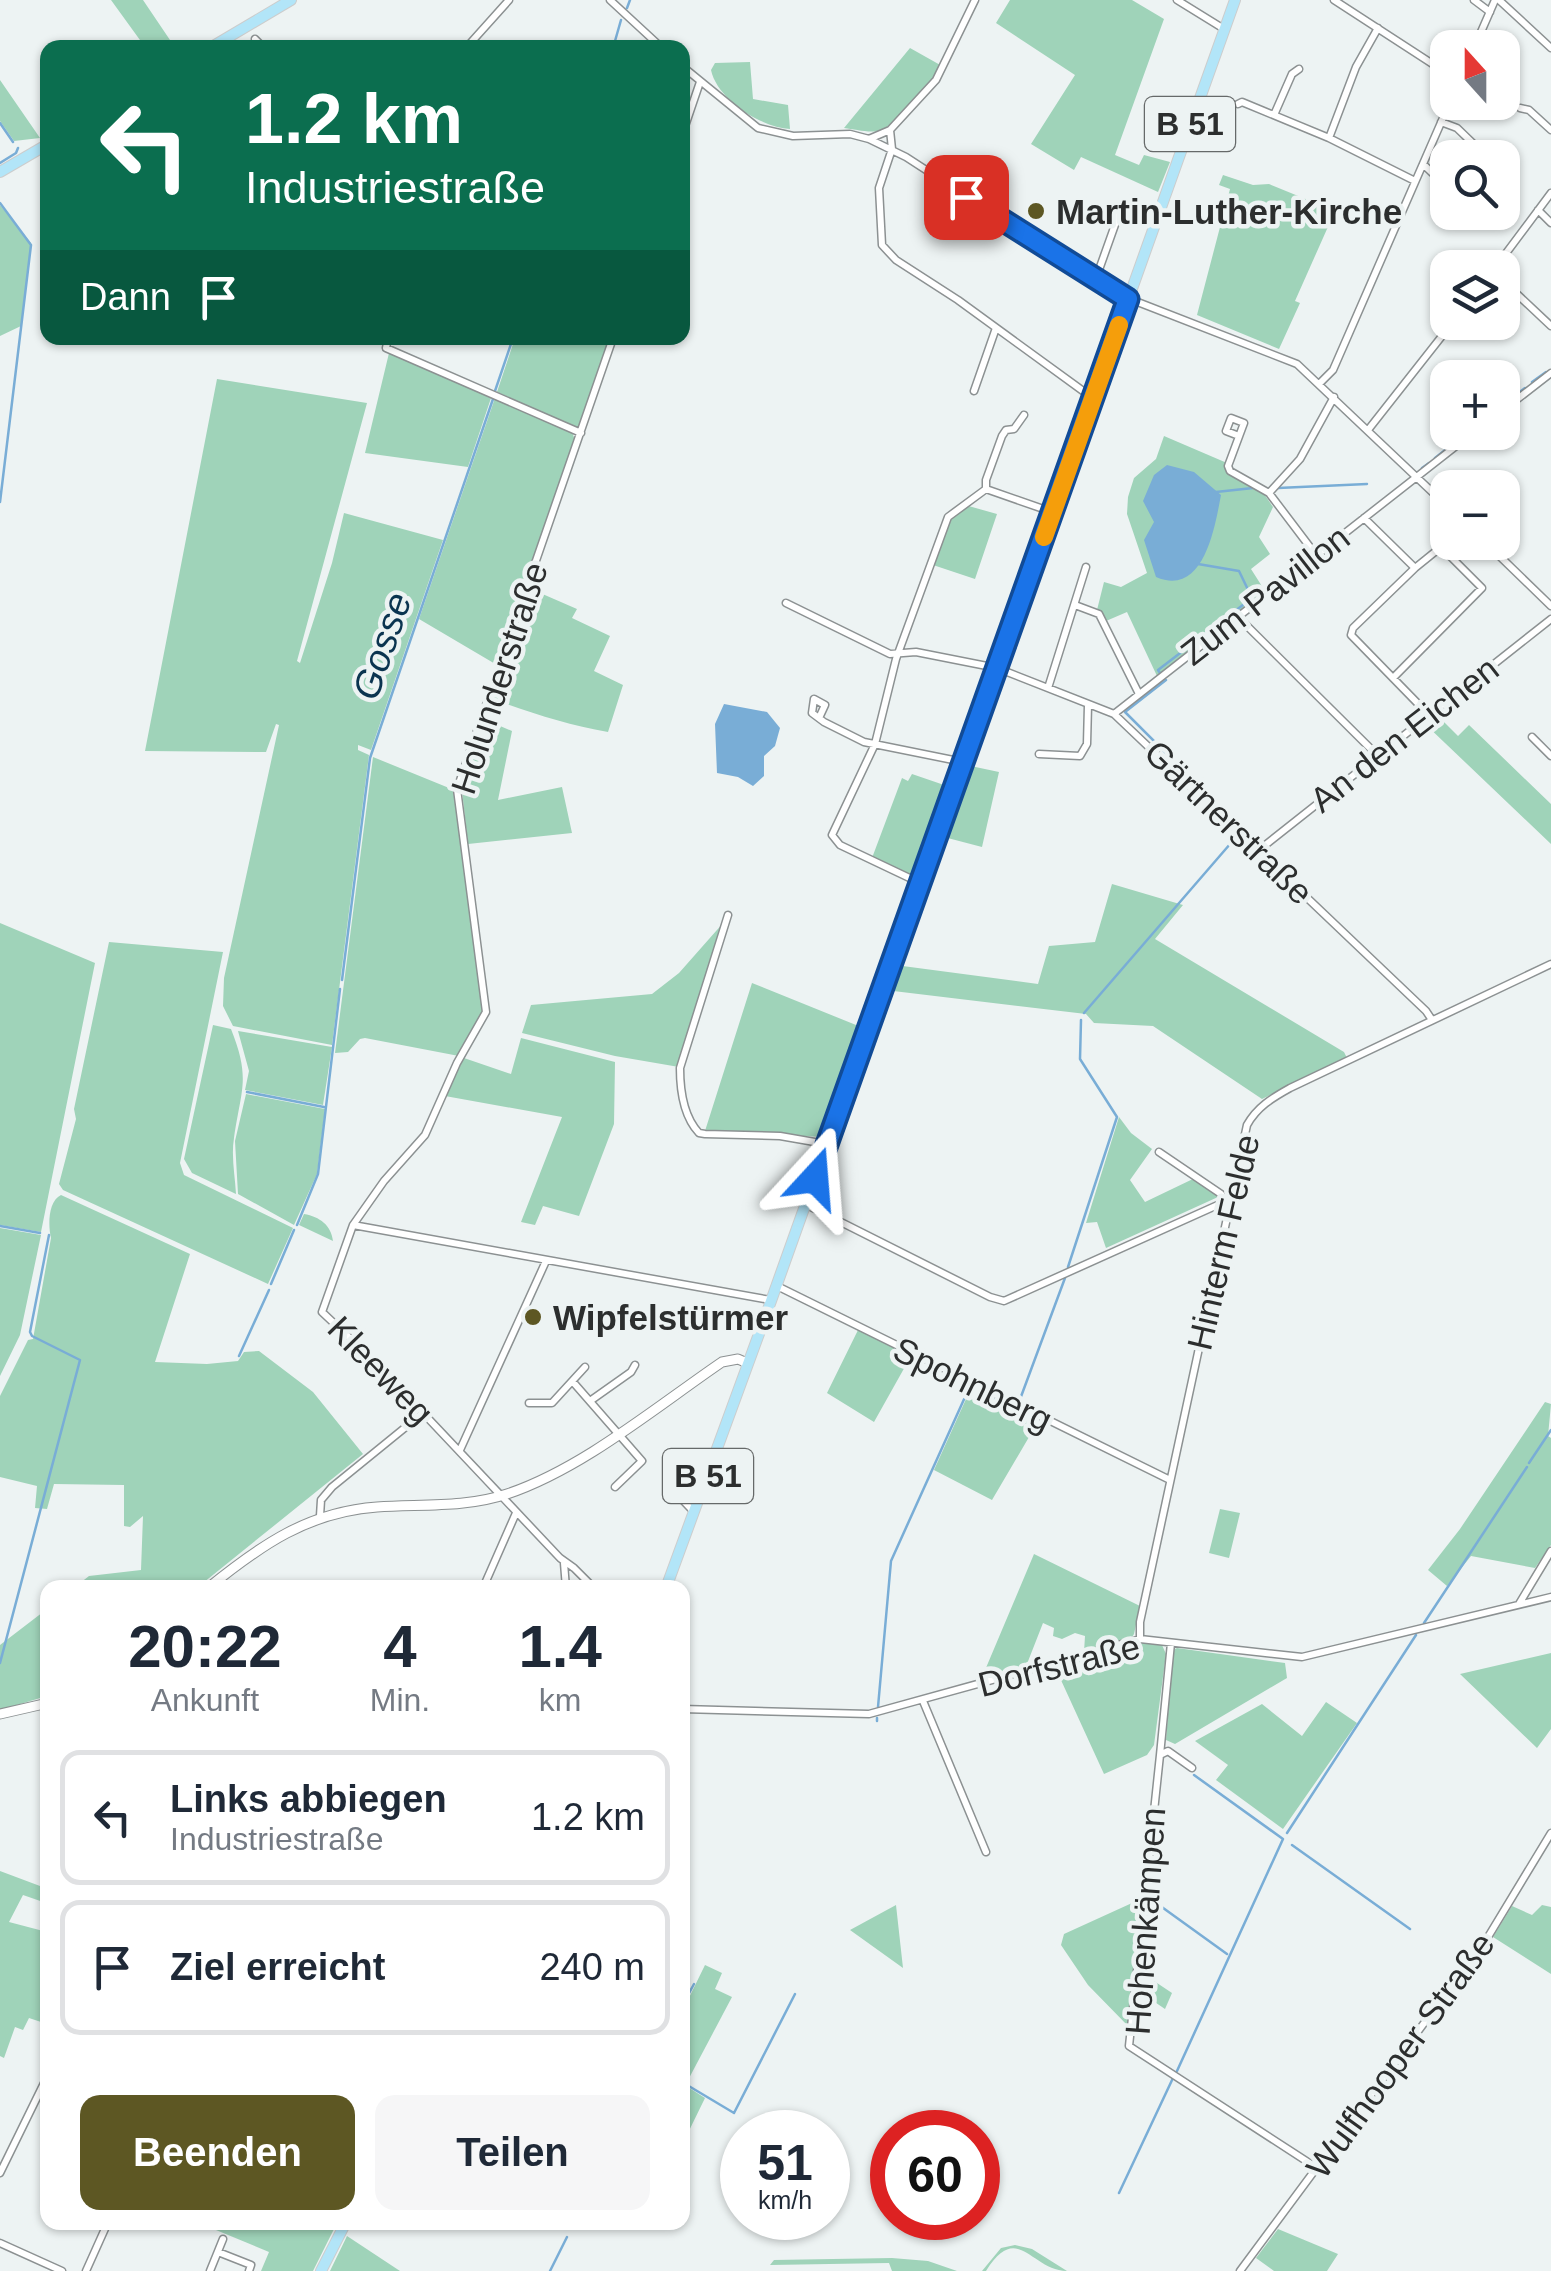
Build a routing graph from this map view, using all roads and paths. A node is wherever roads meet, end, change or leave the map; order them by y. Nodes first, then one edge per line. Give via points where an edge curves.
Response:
1 (291, 0) edge
2 (509, 0) edge
3 (974, 0) edge
4 (1177, 0) edge
5 (1235, 0) edge
6 (1334, 0) edge
7 (1474, 0) edge
8 (1497, 0) edge
9 (614, 2) edge
10 (1346, 3) edge
11 (1490, 12) junction
12 (1378, 28) junction
13 (1224, 29) junction
14 (1482, 30) edge
15 (224, 40) edge
16 (473, 40) edge
17 (654, 40) edge
18 (1551, 48) edge
19 (1430, 62) edge
20 (1299, 70) dead end
21 (690, 73) edge
22 (700, 82) junction
23 (1238, 104) dead end
24 (1520, 108) dead end
25 (690, 111) edge
26 (1274, 115) junction
27 (1441, 122) joint
28 (890, 130) junction
29 (1551, 130) edge
30 (1329, 138) junction
31 (869, 139) junction
32 (1468, 140) edge
33 (40, 149) edge
34 (892, 149) junction
35 (1422, 164) junction
36 (1430, 171) edge
37 (0, 172) edge
38 (1416, 180) junction
39 (1551, 193) edge
40 (1120, 208) dead end
41 (1538, 210) junction
42 (1551, 223) edge
43 (1508, 250) edge
44 (1095, 281) junction
45 (1520, 297) edge
46 (1128, 299) junction
47 (1551, 326) edge
48 (996, 328) junction
49 (1439, 340) edge
50 (387, 345) edge
51 (611, 345) edge
52 (1551, 373) edge
53 (1320, 383) junction
54 (974, 391) dead end
55 (1094, 394) junction
56 (1334, 397) junction
57 (1520, 397) edge
58 (1024, 414) dead end
59 (1368, 430) junction
60 (581, 432) junction
61 (1239, 436) dead end
62 (1451, 450) edge
63 (1417, 477) junction
64 (986, 489) junction
65 (1430, 490) edge
66 (1269, 493) junction
67 (1052, 512) junction
68 (1364, 518) junction
69 (1316, 555) junction
70 (1503, 560) edge
71 (1086, 566) dead end
72 (1415, 568) junction
73 (786, 603) dead end
74 (1076, 606) junction
75 (1551, 606) edge
76 (1238, 616) junction
77 (1551, 620) edge
78 (897, 655) junction
79 (997, 668) junction
80 (1393, 678) junction
81 (1048, 688) junction
82 (1139, 694) junction
83 (1088, 705) junction
84 (1114, 714) junction
85 (1429, 715) junction
86 (819, 718) dead end
87 (1532, 738) dead end
88 (875, 744) junction
89 (1039, 754) dead end
90 (1377, 755) junction
91 (1551, 756) edge
92 (963, 762) junction
93 (1259, 850) junction
94 (920, 883) junction
95 (728, 914) dead end
96 (1551, 964) edge
97 (1432, 1020) junction
98 (826, 1144) junction
99 (1159, 1152) dead end
100 (1228, 1200) junction
101 (805, 1204) junction
102 (353, 1225) junction
103 (546, 1260) junction
104 (776, 1286) junction
105 (772, 1301) junction
106 (748, 1362) junction
107 (635, 1365) dead end
108 (584, 1368) dead end
109 (574, 1382) junction
110 (590, 1401) junction
111 (529, 1403) dead end
112 (423, 1414) junction
113 (617, 1433) junction
114 (460, 1450) junction
115 (1170, 1480) junction
116 (615, 1487) dead end
117 (673, 1490) dead end
118 (501, 1496) junction
119 (516, 1513) junction
120 (695, 1513) junction
121 (320, 1516) junction
122 (1551, 1551) edge
123 (564, 1563) junction
124 (218, 1580) edge
125 (487, 1580) edge
126 (565, 1580) edge
127 (586, 1580) edge
128 (669, 1580) edge
129 (1551, 1597) edge
130 (1518, 1605) junction
131 (1140, 1639) junction
132 (1171, 1644) junction
133 (923, 1701) junction
134 (40, 1704) edge
135 (690, 1709) edge
136 (0, 1714) edge
137 (1160, 1755) junction
138 (1192, 1768) dead end
139 (1551, 1833) edge
140 (986, 1852) dead end
141 (40, 2091) edge
142 (1317, 2168) junction
143 (0, 2172) edge
144 (104, 2230) edge
145 (342, 2230) edge
146 (223, 2239) dead end
147 (0, 2243) edge
148 (218, 2252) junction
149 (62, 2271) edge
150 (86, 2271) edge
151 (210, 2271) edge
152 (248, 2271) edge
153 (321, 2271) edge
154 (1240, 2271) edge

1 - 15 main road
2 - 16 street
3 - 28 street via 936,80
4 - 13 street
5 - 13 main road, B 51
6 - 10 street
7 - 11 street
8 - 11 street
8 - 18 street
9 - 17 street
10 - 12 street
11 - 14 street
12 - 19 street
12 - 30 street
13 - 46 main road, B 51
20 - 26 street
21 - 22 street
22 - 25 street
22 - 31 street via 777,134
23 - 26 street
24 - 29 street
26 - 30 street
27 - 32 street
27 - 35 street
28 - 31 street
28 - 34 street
30 - 38 street
31 - 34 street
33 - 37 main road
34 - 44 street
34 - 48 street via 879,188 882,245
35 - 36 street
35 - 38 street
38 - 53 street via 1333,370
39 - 41 street
40 - 44 street
41 - 42 street
41 - 43 street
44 - 46 street
45 - 47 street
46 - 53 street via 1284,357
46 - 55 main road, B 51
48 - 54 street
48 - 55 street
49 - 59 street
50 - 60 street
51 - 60 street, Holunderstraße
52 - 57 street
53 - 56 street
55 - 67 main road, B 51
56 - 59 street
56 - 66 street via 1300,459
58 - 64 street via 1002,436
59 - 63 street
60 - 102 street, Holunderstraße via 456,789 486,1012 429,1128
61 - 66 street via 1230,471
62 - 63 street, Zum Pavillon
63 - 65 street
63 - 68 street, Zum Pavillon
64 - 67 street
64 - 78 street via 948,517
66 - 69 street
67 - 79 main road, B 51
68 - 69 street, Zum Pavillon
68 - 72 street
69 - 76 street, Zum Pavillon
70 - 75 street
71 - 74 street
72 - 80 street via 1352,628
72 - 80 street via 1441,547 1482,588
73 - 78 street, Gärtnerstraße
74 - 81 street
74 - 82 street via 1099,614
76 - 82 street, Zum Pavillon
76 - 90 street
77 - 85 street, An den Eichen
78 - 79 street, Gärtnerstraße via 916,652
78 - 88 street
79 - 81 street, Gärtnerstraße
79 - 92 main road, B 51
80 - 85 street
81 - 83 street, Gärtnerstraße
82 - 84 street, Zum Pavillon
83 - 84 street, Gärtnerstraße
83 - 89 street via 1080,756
84 - 93 street, Gärtnerstraße
85 - 90 street, An den Eichen
86 - 88 street
87 - 91 street
88 - 92 street
88 - 94 street via 832,835
90 - 93 street, An den Eichen
92 - 94 main road, B 51
93 - 97 street, Gärtnerstraße
94 - 98 main road, B 51
95 - 98 street via 680,1068 690,1121 704,1134
96 - 97 street, Hinterm Felde
97 - 100 street, Hinterm Felde via 1256,1110 1246,1125
98 - 101 main road, B 51
99 - 100 street
100 - 101 street via 1004,1301
100 - 115 street, Hinterm Felde
101 - 104 main road, B 51
102 - 103 street
102 - 112 street, Kleeweg via 322,1312
103 - 105 street
103 - 114 street
104 - 105 main road, B 51
104 - 115 street, Spohnberg
105 - 106 main road, B 51
106 - 113 street via 722,1362
106 - 120 main road, B 51
107 - 110 street
108 - 109 street
109 - 110 street
109 - 111 street via 548,1405
110 - 113 street
112 - 114 street, Kleeweg
112 - 121 street via 323,1496
113 - 116 street via 642,1461
113 - 118 street via 543,1479
114 - 118 street, Kleeweg
115 - 131 street, Hinterm Felde
117 - 120 street
118 - 119 street, Kleeweg
118 - 121 street
119 - 123 street, Kleeweg
119 - 125 street
120 - 128 main road, B 51
121 - 124 street via 271,1540
122 - 130 street
123 - 126 street
123 - 127 street, Kleeweg
129 - 130 street, Dorfstraße
130 - 132 street, Dorfstraße via 1302,1657
131 - 132 street, Dorfstraße
131 - 133 street, Dorfstraße
132 - 137 street, Hohenkämpen
133 - 135 street, Dorfstraße via 850,1716
133 - 140 street
134 - 136 street
137 - 138 street, Hohenkämpen via 1168,1751
137 - 142 street, Hohenkämpen via 1129,2046
139 - 142 street, Wulfhooper Straße via 1488,1937
141 - 143 street
142 - 154 street, Wulfhooper Straße
144 - 150 street
145 - 153 main road
146 - 148 street
147 - 149 street
148 - 151 street
148 - 152 street via 251,2266

